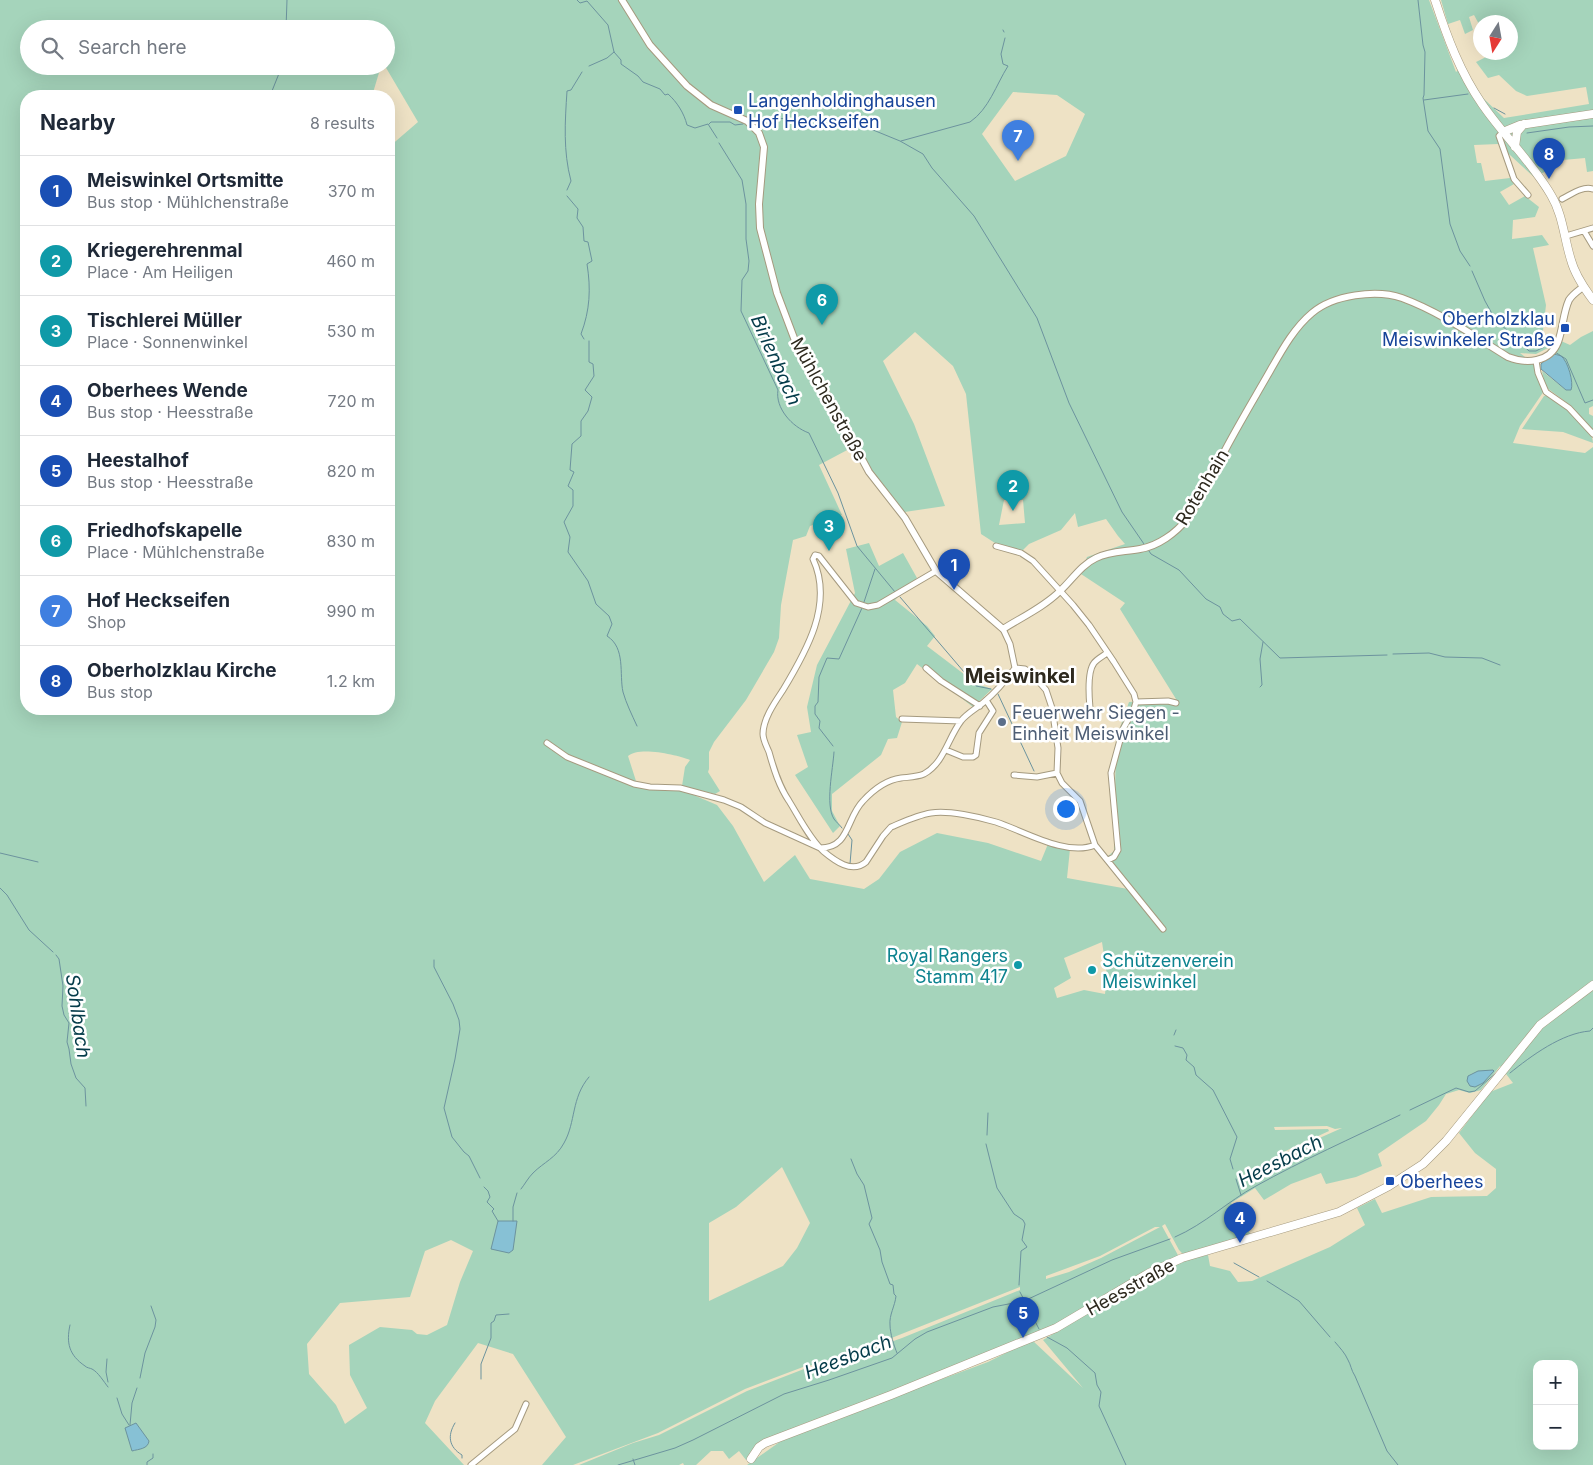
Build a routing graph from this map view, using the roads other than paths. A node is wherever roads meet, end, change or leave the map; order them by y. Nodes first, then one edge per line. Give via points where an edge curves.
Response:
1 (622, 0) edge
2 (1435, 0) edge
3 (1593, 114) edge
4 (1524, 124) junction
5 (1503, 132) junction
6 (1515, 147) junction
7 (1593, 189) edge
8 (1528, 195) dead end
9 (1562, 199) dead end
10 (1593, 228) edge
11 (1584, 232) junction
12 (1566, 236) junction
13 (1593, 246) edge
14 (1584, 287) junction
15 (1593, 300) edge
16 (1536, 361) junction
17 (1593, 434) edge
18 (996, 546) dead end
19 (936, 571) junction
20 (1060, 592) junction
21 (1004, 629) junction
22 (1107, 653) junction
23 (926, 668) dead end
24 (1015, 668) junction
25 (986, 700) junction
26 (1136, 702) junction
27 (1176, 703) dead end
28 (980, 706) junction
29 (1090, 708) dead end
30 (902, 719) dead end
31 (961, 720) junction
32 (547, 743) dead end
33 (946, 750) junction
34 (1057, 773) junction
35 (1014, 775) dead end
36 (1095, 845) junction
37 (820, 848) junction
38 (1108, 860) junction
39 (1163, 929) dead end
40 (1593, 985) edge
41 (526, 1404) dead end
42 (471, 1465) edge
43 (744, 1465) edge

1 - 19 street, Mühlchenstraße via 650,45 687,86 711,105 741,116 762,139 760,228 791,333 869,472 906,518
2 - 5 main road via 1464,75
3 - 4 main road
4 - 5 main road
4 - 6 main road via 1517,132
5 - 6 main road
5 - 8 street via 1499,136 1500,142 1514,179
6 - 12 main road via 1552,196
7 - 9 street via 1581,189
10 - 11 street
11 - 12 street
11 - 13 street
12 - 14 main road via 1572,264
14 - 15 main road
14 - 16 street via 1568,304 1558,342 1551,352
16 - 17 street via 1546,392 1569,408
16 - 20 street, Rotenhain via 1515,360 1431,310 1400,298 1374,293 1328,304 1303,321 1283,348 1183,523 1150,546 1089,561
18 - 20 street via 1021,553
19 - 21 street, Mühlchenstraße
19 - 37 street via 868,607 856,603 819,556 813,557 818,569 819,609 805,652 774,704 763,735 779,786
20 - 21 street, Rotenhain
20 - 22 street via 1089,625
21 - 24 street
22 - 26 street
22 - 29 street via 1092,667
23 - 28 street
24 - 25 street
24 - 34 street via 1032,674 1049,697 1058,748
25 - 28 street
25 - 33 street via 993,711 980,733 976,755 964,757
26 - 27 street
26 - 38 street via 1123,729 1112,768 1118,850
28 - 31 street
30 - 31 street
31 - 33 street
32 - 37 street via 567,757 634,784 674,787 724,800
33 - 37 street via 923,774 882,785 858,805 839,842
34 - 35 street via 1037,777
34 - 36 street via 1080,801
36 - 37 street via 1069,847 994,822 938,813 891,827 866,862 856,867 846,866
36 - 38 street
38 - 39 street
40 - 43 main road, Heesstraße via 1540,1025 1446,1141 1423,1164 1389,1186 1351,1207 1182,1258 1149,1273 1056,1328 805,1427 778,1439
41 - 42 street via 515,1429

